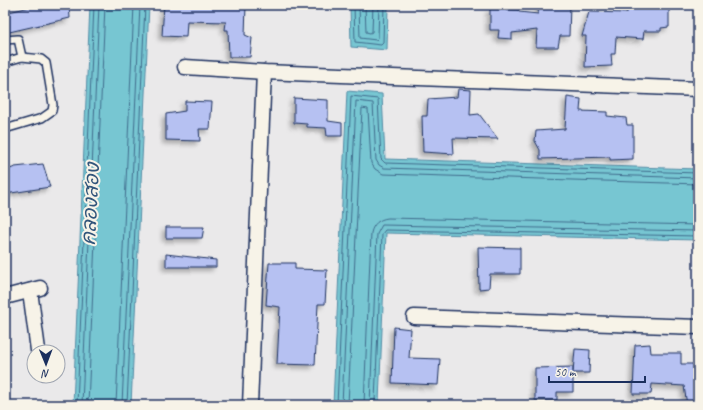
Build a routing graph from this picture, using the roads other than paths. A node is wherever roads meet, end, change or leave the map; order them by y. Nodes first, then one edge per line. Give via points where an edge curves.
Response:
1 (5, 40) edge
2 (22, 58) junction
3 (5, 62) edge
4 (185, 67) dead end
5 (264, 72) junction
6 (698, 88) edge
7 (5, 129) edge
8 (5, 297) edge
9 (414, 317) dead end
10 (698, 327) edge
11 (37, 344) edge
12 (250, 405) edge

1 - 2 lane via 18,39
2 - 3 lane
2 - 7 lane via 42,60 46,63 52,111 42,118
4 - 5 street
5 - 6 street
5 - 12 street
8 - 11 street via 35,290 33,322
9 - 10 street

